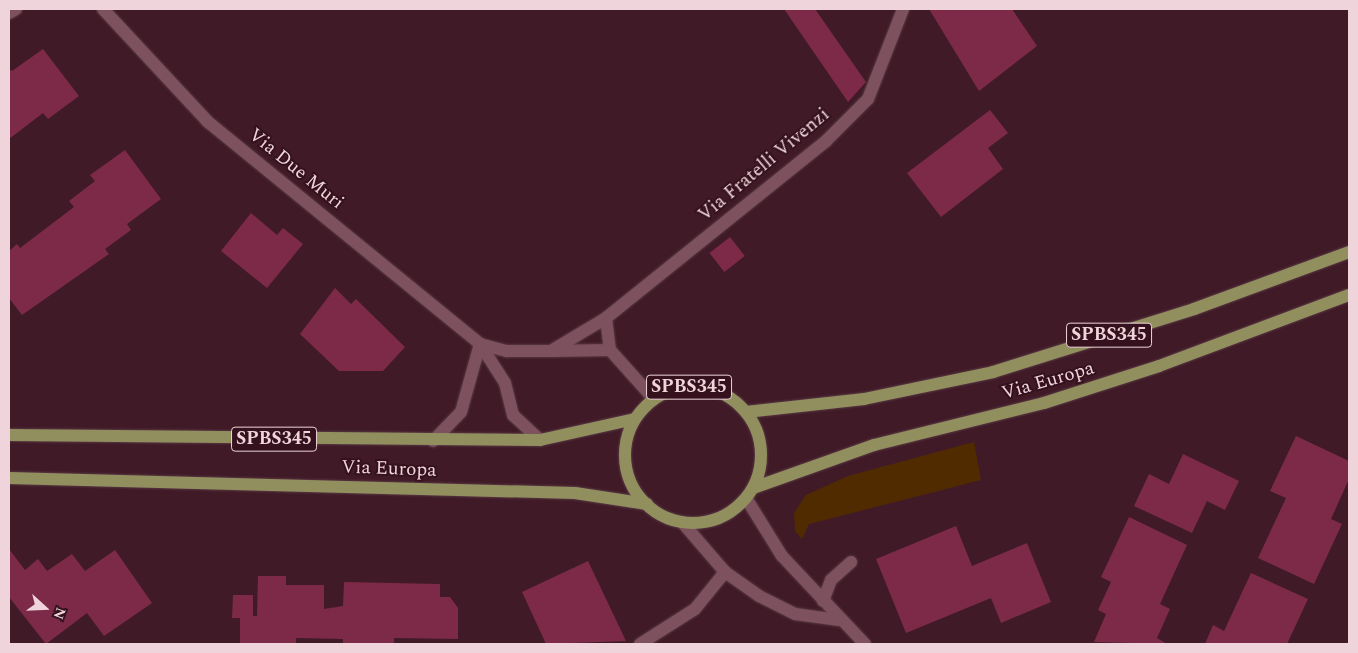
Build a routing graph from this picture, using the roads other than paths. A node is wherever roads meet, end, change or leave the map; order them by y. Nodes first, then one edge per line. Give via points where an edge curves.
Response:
1 (16, 9) edge
2 (103, 9) edge
3 (903, 9) edge
4 (9, 13) edge
5 (1349, 252) edge
6 (1349, 296) edge
7 (606, 318) junction
8 (480, 344) junction
9 (610, 350) junction
10 (551, 351) junction
11 (654, 399) junction
12 (746, 412) junction
13 (635, 420) junction
14 (9, 435) edge
15 (540, 440) junction
16 (433, 441) junction
17 (9, 478) edge
18 (750, 493) junction
19 (646, 504) junction
20 (682, 522) junction
21 (851, 562) dead end
22 (725, 572) junction
23 (823, 601) junction
24 (838, 620) junction
25 (640, 644) edge
26 (865, 644) edge

1 - 4 street
2 - 8 street, Via Due Muri via 208,122
3 - 7 street, Via Fratelli Vivenzi via 899,28 868,99 826,141
5 - 12 main road, Via Europa / SPBS345 via 1194,309 993,372 864,399
6 - 18 main road, Via Europa / SPBS345 via 1160,366 1044,403 874,445
7 - 9 street
7 - 10 street, Via Fratelli Vivenzi
8 - 10 street via 507,351
8 - 15 street, Via Due Muri via 505,383 513,415
8 - 16 street via 461,412
9 - 10 street
9 - 11 street
11 - 12 main road, SPBS345 via 686,387 703,387 719,392
11 - 13 main road, SPBS345
12 - 18 main road, SPBS345 via 760,441 759,473
13 - 15 main road, Via Europa / SPBS345
13 - 19 main road, SPBS345 via 628,436 628,473
14 - 16 main road, Via Europa / SPBS345
15 - 16 main road, Via Europa / SPBS345
17 - 19 main road, Via Europa / SPBS345 via 575,493
18 - 20 main road, Via Europa / SPBS345 via 728,514 706,522
18 - 23 street via 782,556
19 - 20 main road, Via Europa / SPBS345
20 - 22 street
21 - 23 street via 831,580
22 - 24 street via 795,614
22 - 25 street via 695,609
23 - 24 street
24 - 26 street

